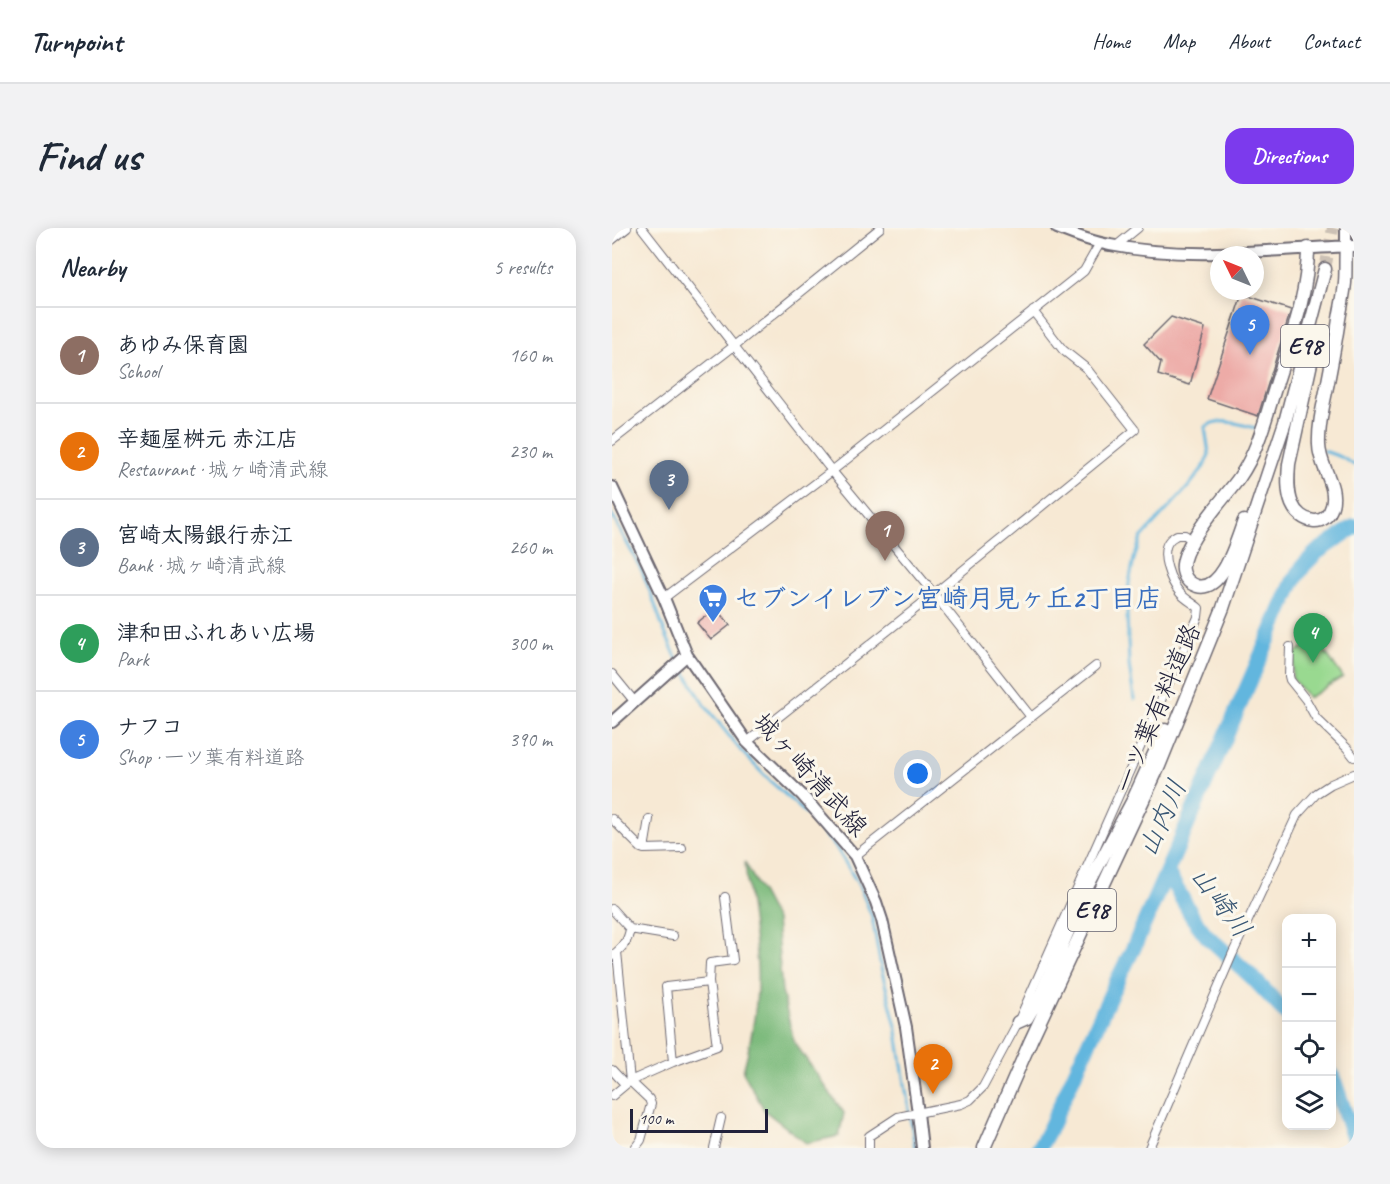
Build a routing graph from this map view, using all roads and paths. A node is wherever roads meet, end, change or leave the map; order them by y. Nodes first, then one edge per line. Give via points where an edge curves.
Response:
1 (627, 228) edge
2 (642, 228) edge
3 (880, 228) edge
4 (1057, 228) edge
5 (1138, 228) edge
6 (1346, 228) edge
7 (612, 240) edge
8 (1100, 243) junction
9 (1116, 246) junction
10 (1350, 246) edge
11 (1308, 248) junction
12 (1033, 311) junction
13 (734, 346) junction
14 (1285, 422) junction
15 (612, 441) edge
16 (832, 471) junction
17 (612, 487) edge
18 (1192, 540) junction
19 (934, 594) junction
20 (664, 598) junction
21 (1290, 647) dead end
22 (686, 656) junction
23 (1096, 666) dead end
24 (1198, 671) junction
25 (612, 674) edge
26 (634, 701) junction
27 (1031, 717) junction
28 (612, 722) edge
29 (747, 742) junction
30 (1354, 757) edge
31 (1354, 774) edge
32 (612, 819) edge
33 (650, 819) dead end
34 (682, 848) dead end
35 (645, 849) junction
36 (855, 856) junction
37 (725, 897) dead end
38 (612, 909) edge
39 (630, 929) junction
40 (673, 936) dead end
41 (615, 954) edge
42 (709, 982) junction
43 (1018, 1022) junction
44 (673, 1062) junction
45 (612, 1070) edge
46 (628, 1083) junction
47 (612, 1096) edge
48 (918, 1113) junction
49 (721, 1118) dead end
50 (635, 1148) edge
51 (714, 1148) edge
52 (869, 1148) edge
53 (921, 1148) edge
54 (984, 1148) edge
55 (1149, 1148) edge

1 - 7 street
2 - 13 street
3 - 13 street
4 - 8 main road
5 - 9 street
6 - 10 main road
8 - 9 main road
8 - 12 street via 1084,271
9 - 11 main road via 1180,253
10 - 11 main road
10 - 14 main road, 一ツ葉有料道路 / E98 via 1321,419 1320,459 1333,503 1330,513 1321,521 1304,518 1296,511 1288,464 1311,363 1325,269
11 - 18 main road via 1307,277 1298,317 1249,462
12 - 16 street
12 - 19 street via 1063,350 1087,369 1135,430
13 - 15 street
13 - 16 street
14 - 18 main road via 1228,562 1212,584 1196,585 1186,578 1183,562
14 - 24 main road, 一ツ葉有料道路 / E98
16 - 19 street
16 - 20 street
17 - 20 main road, 城ヶ崎清武線
18 - 43 street via 1177,535 1169,541 1166,564 1181,596 1198,608 1198,617
19 - 27 street
19 - 29 street
20 - 22 main road, 城ヶ崎清武線
21 - 30 street via 1290,680 1316,718
22 - 26 main road
22 - 29 main road, 城ヶ崎清武線
23 - 27 street
24 - 43 main road via 1176,705 1133,800 1087,887 1041,994 1027,1018
24 - 54 main road, 一ツ葉有料道路 / E98 via 1159,766
25 - 26 street
26 - 28 main road
27 - 36 street
29 - 36 main road, 城ヶ崎清武線 via 802,795
31 - 55 street via 1317,793 1297,815
32 - 35 street
33 - 35 street
34 - 35 street
36 - 48 main road, 城ヶ崎清武線 via 882,920 906,1027
37 - 42 street via 733,960 710,963
38 - 39 street
39 - 40 street
39 - 41 street via 626,944
41 - 46 street
42 - 44 street via 717,1046
42 - 44 street via 666,987
43 - 48 street via 978,1093 961,1104
44 - 46 street
45 - 46 street
46 - 47 street
46 - 50 street via 651,1104
48 - 52 street via 898,1117 869,1136
48 - 53 main road, 城ヶ崎清武線
49 - 51 street

